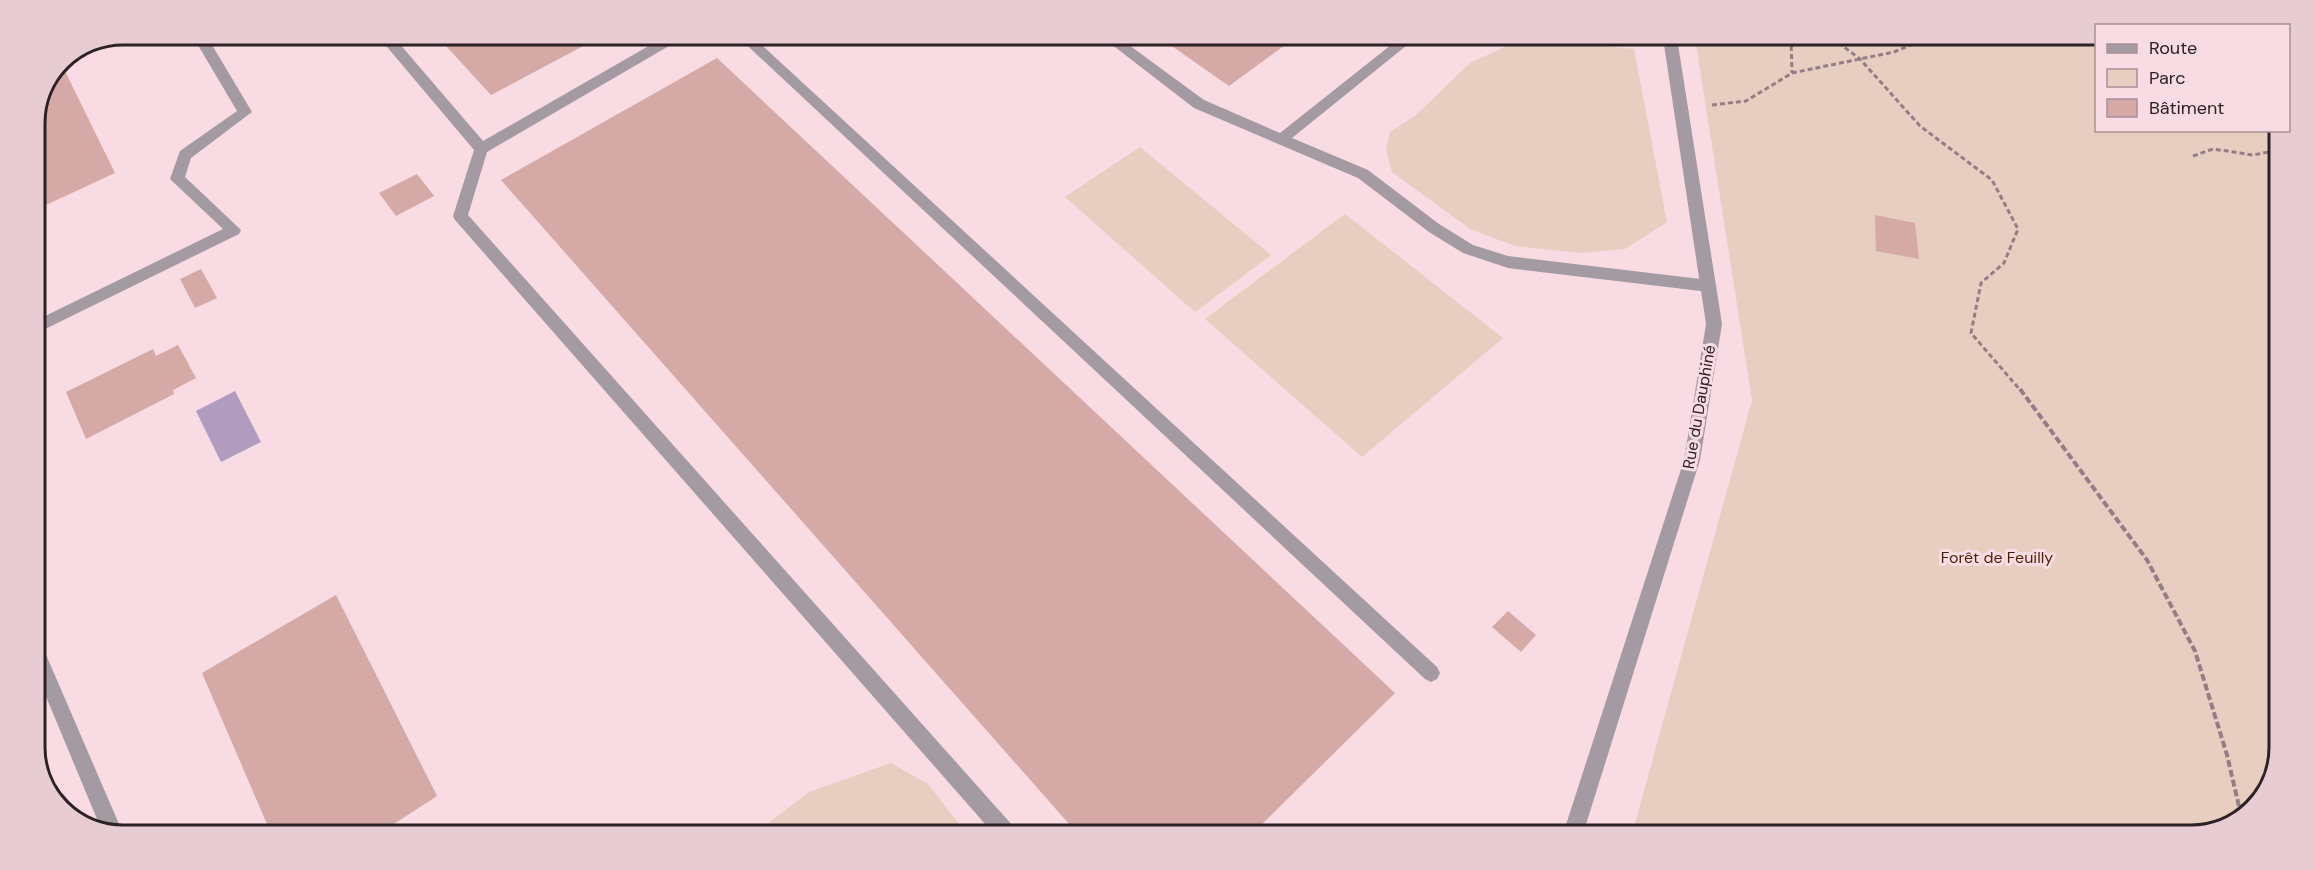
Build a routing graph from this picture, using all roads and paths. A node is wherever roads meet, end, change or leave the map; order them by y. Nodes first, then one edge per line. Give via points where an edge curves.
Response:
1 (205, 45) edge
2 (393, 45) edge
3 (660, 45) edge
4 (754, 45) edge
5 (1120, 45) edge
6 (1402, 45) edge
7 (1671, 45) edge
8 (1791, 45) edge
9 (1841, 45) edge
10 (1911, 45) edge
11 (1860, 59) junction
12 (1792, 73) junction
13 (1681, 104) junction
14 (1281, 139) junction
15 (481, 149) junction
16 (2269, 152) edge
17 (2193, 156) dead end
18 (1709, 286) junction
19 (45, 323) edge
20 (45, 672) edge
21 (1431, 673) dead end
22 (2239, 808) edge
23 (109, 823) edge
24 (999, 825) edge
25 (1576, 825) edge

1 - 19 street via 244,112 185,155 177,179 234,230
2 - 15 street
3 - 15 street
4 - 21 street
5 - 14 street via 1199,104
6 - 14 street
7 - 13 street, Rue du Dauphiné
8 - 12 path
9 - 11 path
10 - 11 path
11 - 12 path
11 - 22 path via 1920,126 1992,180 2018,229 2004,263 1982,283 1971,333 2031,402 2147,560 2195,651
12 - 13 path via 1746,101 1725,105
13 - 18 street, Rue du Dauphiné
14 - 18 street via 1363,174 1468,249 1508,262
15 - 24 street via 460,216
16 - 17 path via 2253,155 2213,149
18 - 25 street, Rue du Dauphiné via 1714,324 1692,460
20 - 23 street

